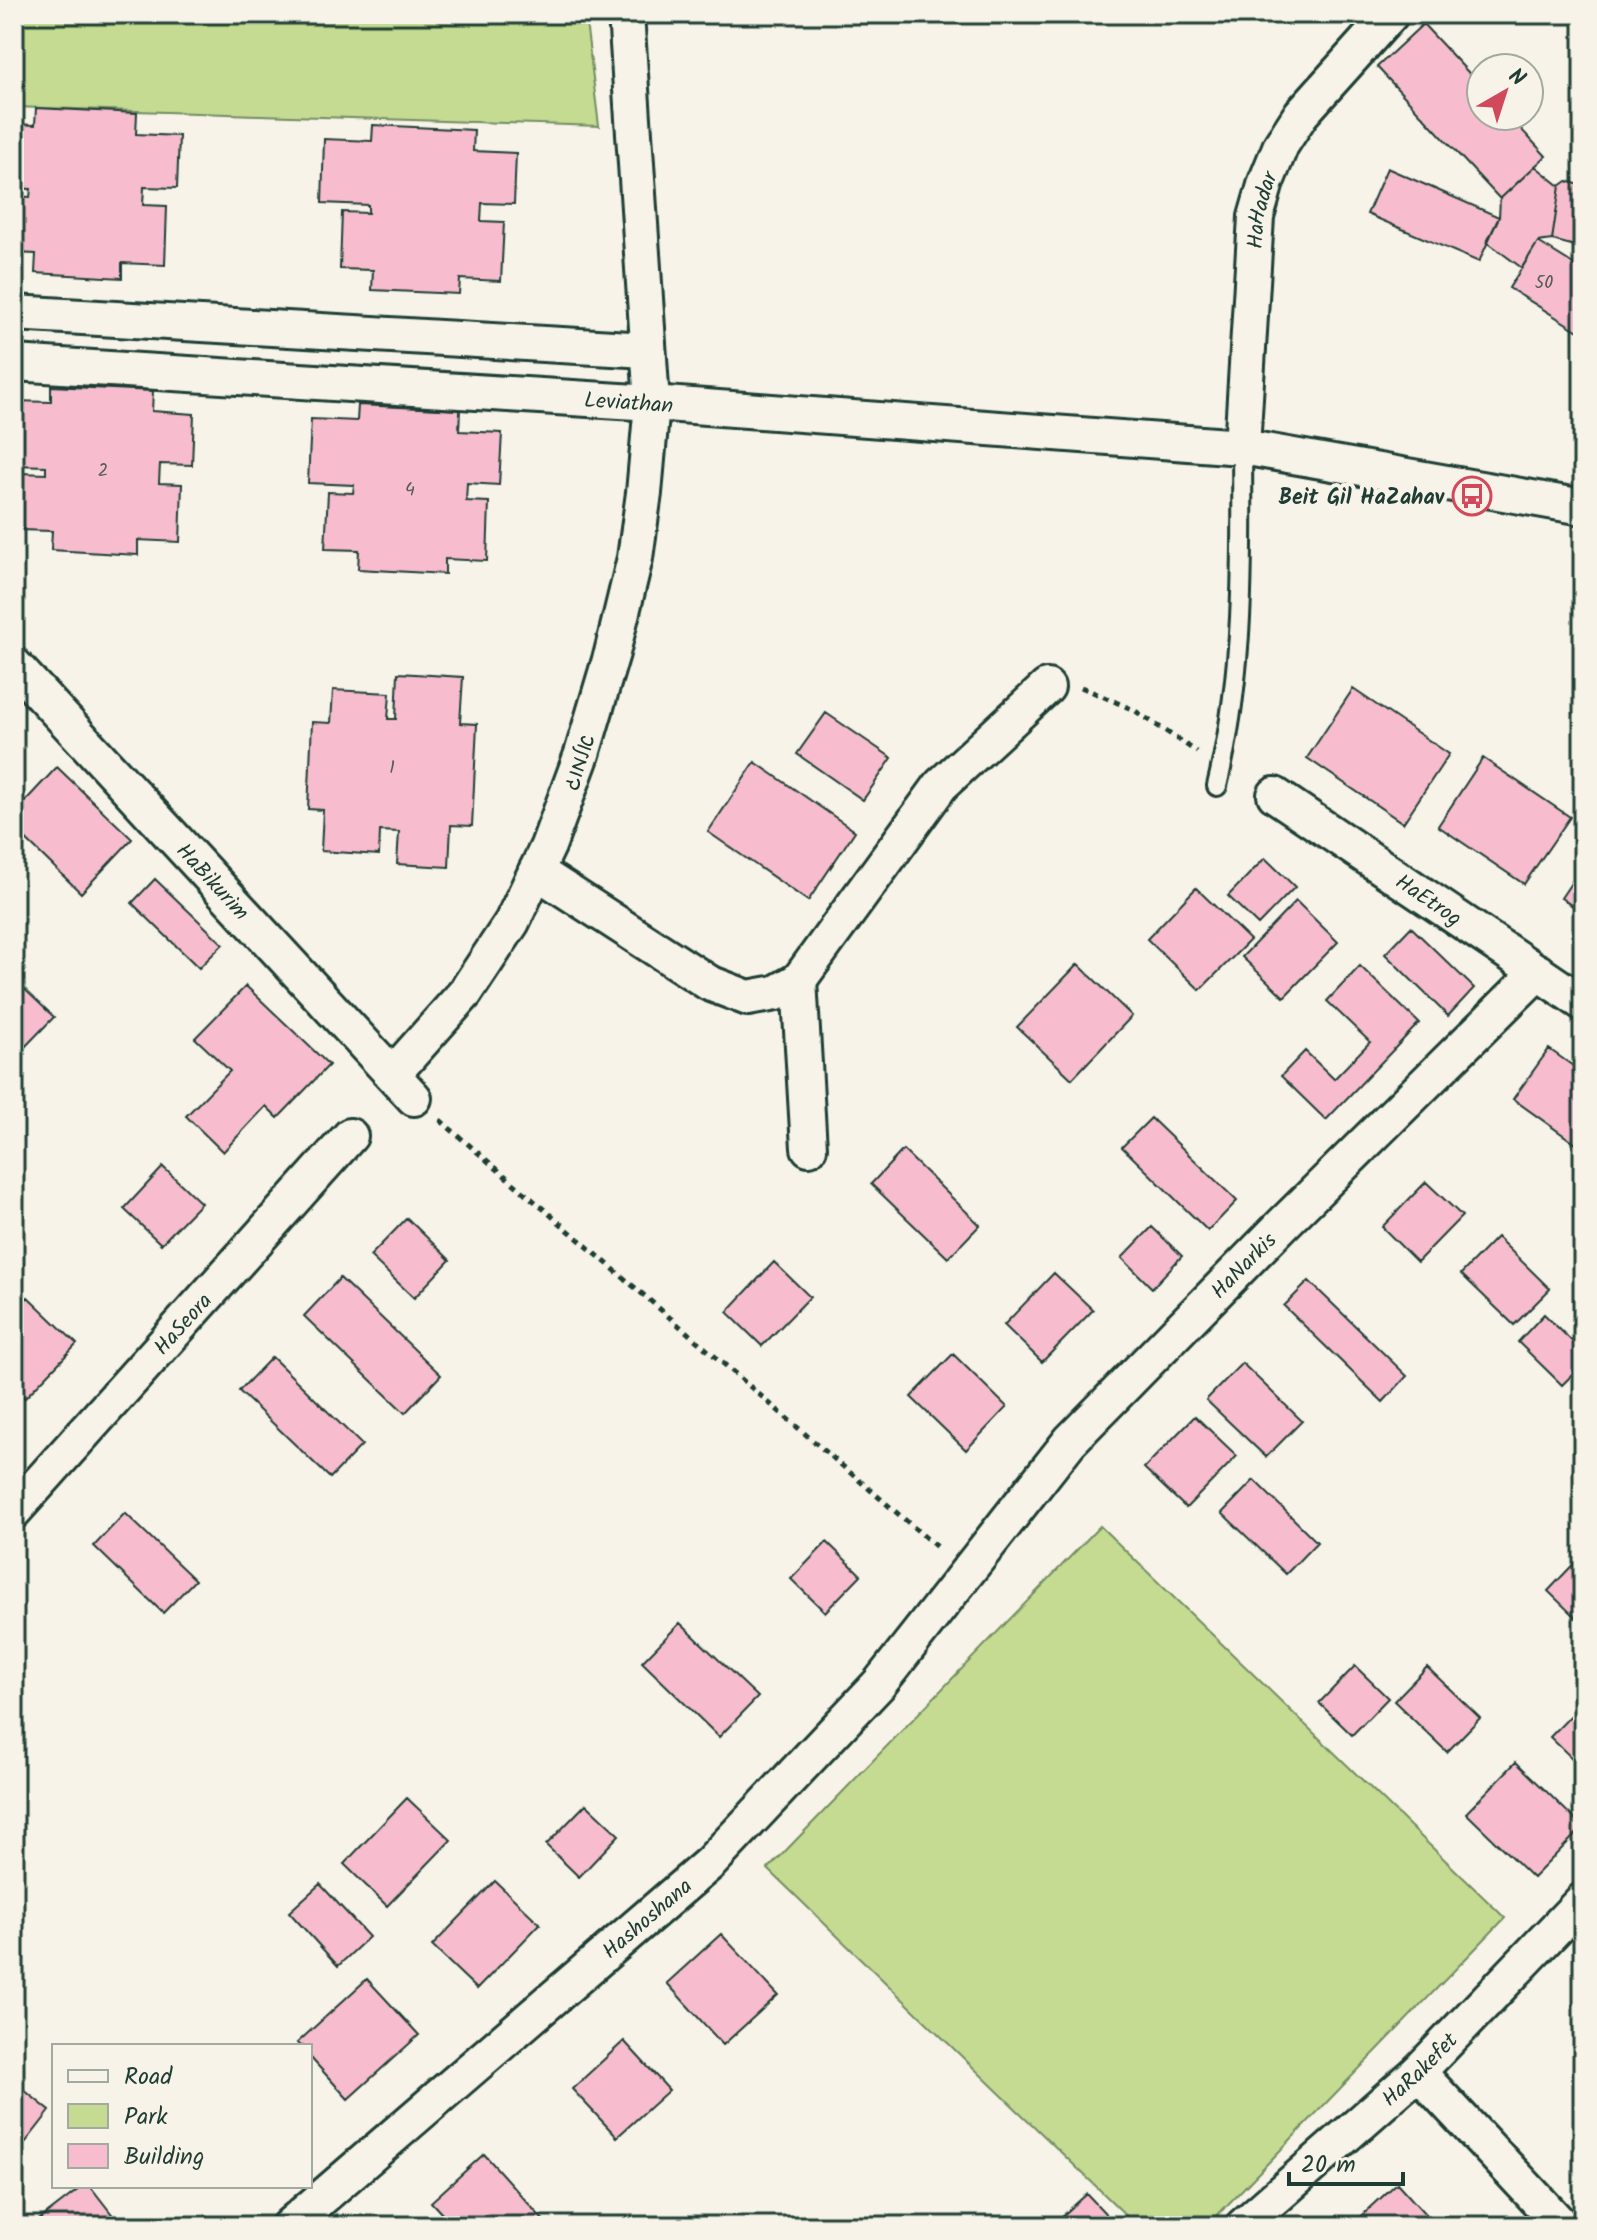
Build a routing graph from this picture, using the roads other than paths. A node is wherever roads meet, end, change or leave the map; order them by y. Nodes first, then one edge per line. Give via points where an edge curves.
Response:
1 (626, 14) edge
2 (1391, 14) edge
3 (14, 313) edge
4 (647, 350) junction
5 (14, 363) edge
6 (652, 403) junction
7 (1242, 447) junction
8 (1583, 507) edge
9 (14, 665) edge
10 (1047, 687) road end
11 (1219, 777) road end
12 (1275, 795) dead end
13 (536, 871) junction
14 (1538, 972) junction
15 (799, 980) junction
16 (1583, 1003) edge
17 (403, 1086) joint
18 (350, 1136) dead end
19 (809, 1148) dead end
20 (14, 1511) edge
21 (966, 1573) joint
22 (1583, 1900) edge
23 (1418, 2072) junction
24 (289, 2226) edge
25 (1243, 2226) edge
26 (1562, 2226) edge

1 - 4 street, אלמוג
2 - 7 street, HaHadar via 1301,114 1266,182 1256,217
3 - 4 street
4 - 6 street, אלמוג
5 - 6 street, Leviathan
6 - 7 street, Leviathan
6 - 13 street, אלמוג via 635,558 612,653 582,754
7 - 8 street, Leviathan
7 - 11 lane via 1237,674
9 - 17 street, HaBikurim
10 - 15 street via 941,785
12 - 14 street, HaEtrog
13 - 15 street via 709,983 748,998 776,993
13 - 17 street, אלמוג via 512,922
14 - 16 street, HaEtrog
14 - 21 street, HaNarkis via 1070,1441
15 - 19 street
18 - 20 street, HaSeora
21 - 24 street, Hashoshana via 879,1684 710,1863
22 - 23 street, HaRakefet
23 - 25 street, HaRakefet
23 - 26 street

